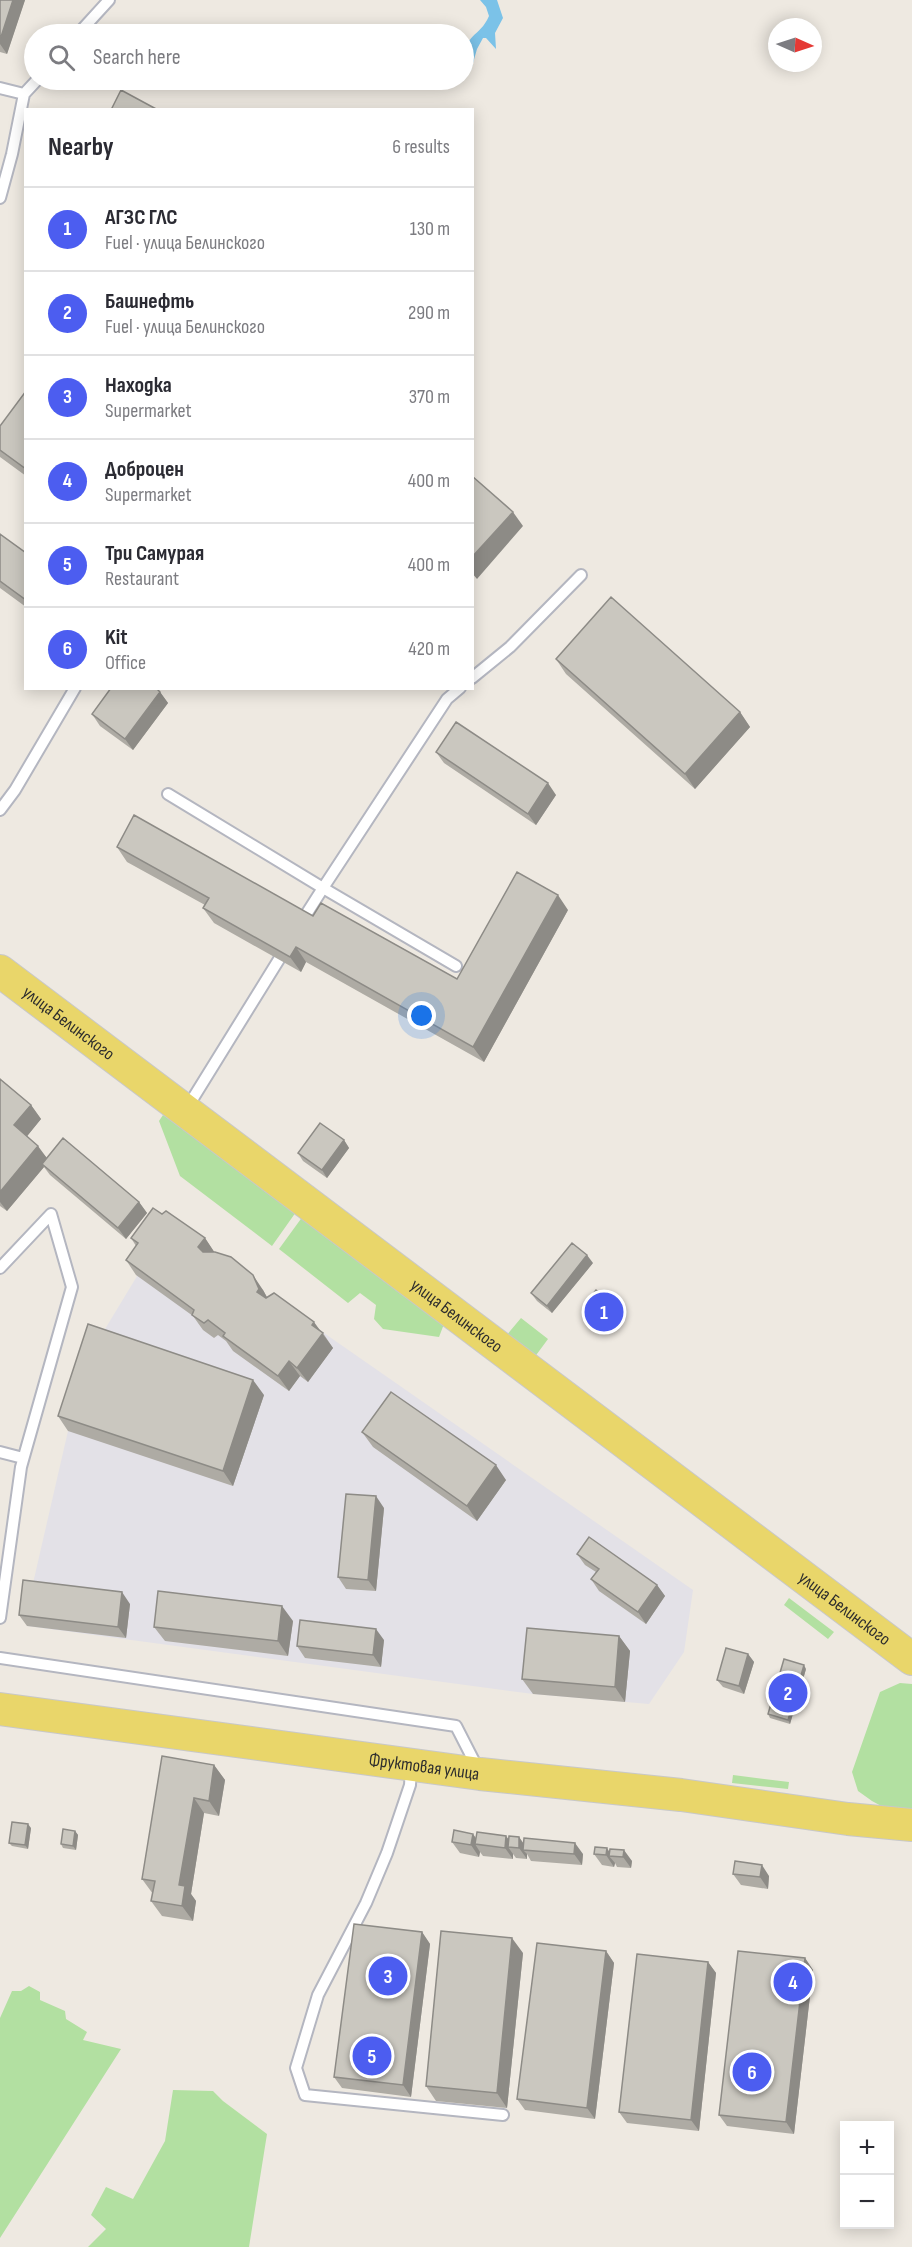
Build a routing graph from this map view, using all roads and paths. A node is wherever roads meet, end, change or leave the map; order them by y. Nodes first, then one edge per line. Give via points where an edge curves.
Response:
1 (110, 0) edge
2 (87, 24) edge
3 (0, 88) edge
4 (28, 90) edge
5 (24, 94) junction
6 (0, 198) edge
7 (581, 575) dead end
8 (474, 676) edge
9 (74, 690) edge
10 (458, 690) edge
11 (168, 794) dead end
12 (0, 810) edge
13 (323, 888) junction
14 (456, 966) dead end
15 (0, 970) edge
16 (185, 1111) junction
17 (0, 1268) edge
18 (0, 1452) edge
19 (23, 1458) junction
20 (0, 1618) edge
21 (0, 1658) edge
22 (912, 1659) edge
23 (0, 1709) edge
24 (411, 1765) junction
25 (480, 1774) junction
26 (912, 1825) edge
27 (503, 2115) dead end

1 - 2 lane
3 - 5 lane
4 - 5 lane
5 - 6 lane
7 - 8 lane via 510,647
9 - 12 lane
10 - 13 lane via 447,699
11 - 13 lane
13 - 14 lane
13 - 16 lane
15 - 16 main road, улица Белинского
16 - 22 main road, улица Белинского
17 - 19 lane via 51,1214 72,1287
18 - 19 lane
19 - 20 lane
21 - 25 lane via 456,1726
23 - 24 main road, Фруктовая улица
24 - 25 main road, Фруктовая улица
24 - 27 lane via 410,1785 387,1853 318,1995 296,2068 305,2095
25 - 26 main road, Фруктовая улица

